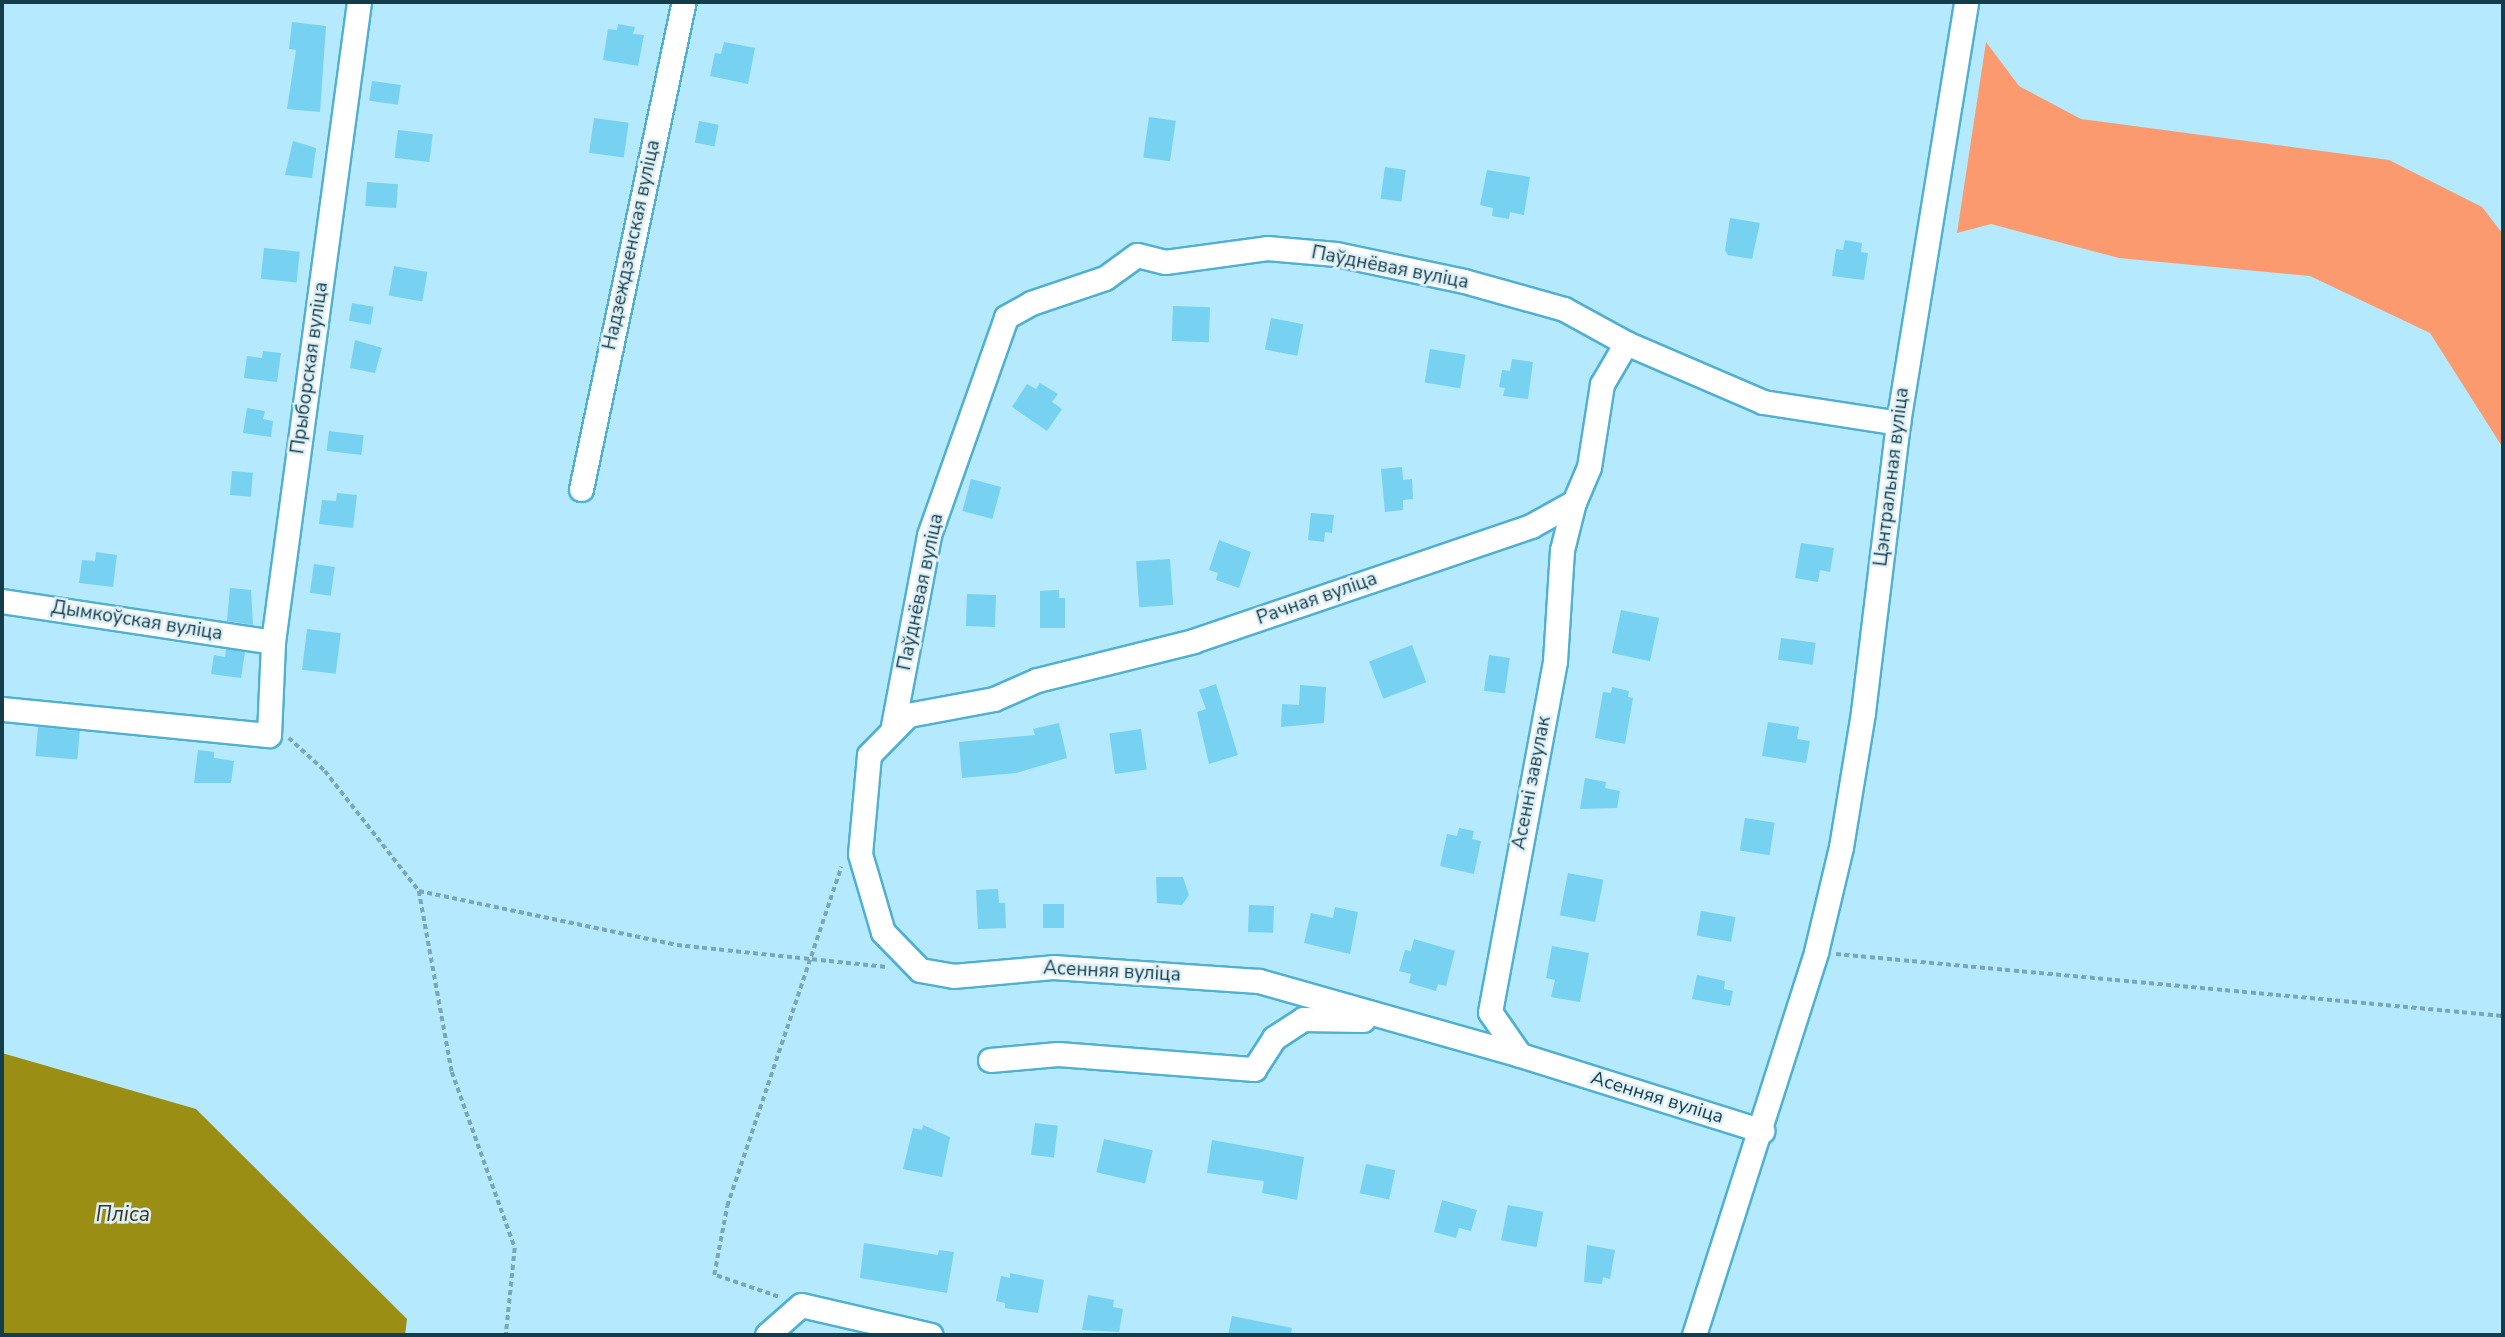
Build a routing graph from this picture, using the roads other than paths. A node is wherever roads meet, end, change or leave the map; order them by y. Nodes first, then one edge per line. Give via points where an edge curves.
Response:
1 (359, 2) edge
2 (684, 2) edge
3 (1966, 2) edge
4 (1626, 343) junction
5 (1898, 423) junction
6 (581, 489) dead end
7 (1574, 502) junction
8 (2, 601) edge
9 (273, 642) junction
10 (2, 709) edge
11 (893, 726) junction
12 (1390, 1020) junction
13 (1521, 1055) junction
14 (990, 1060) dead end
15 (1762, 1131) junction
16 (767, 1335) edge
17 (931, 1335) edge
18 (1694, 1335) edge

1 - 9 street, Прыборская вуліца
2 - 6 street, Надзеждзенская вуліца
3 - 5 street, Цэнтральная вуліца
4 - 5 street, Паўднёвая вуліца via 1763,402
4 - 7 street via 1602,384 1589,467
4 - 11 street, Паўднёвая вуліца via 1564,309 1464,281 1335,254 1267,248 1166,262 1138,255 1105,278 1031,303 1006,317 929,535
5 - 15 street, Цэнтральная вуліца via 1863,712 1841,847 1816,952
7 - 11 street, Рачная вуліца via 1531,526 1194,641 1037,680 994,699 908,715
7 - 13 street, Асенні завулак via 1562,550 1555,661 1490,1012
8 - 9 street, Дымкоўская вуліца
9 - 10 street, Прыборская вуліца via 268,728
11 - 12 street, Асенняя вуліца via 869,755 852,856 883,932 920,970 953,976 1053,967 1259,981
12 - 13 street, Асенняя вуліца
12 - 14 street, Асенняя вуліца via 1303,1019 1274,1038 1254,1069 1058,1054
13 - 15 street, Асенняя вуліца
15 - 18 street, Цэнтральная вуліца
16 - 17 street via 801,1305

